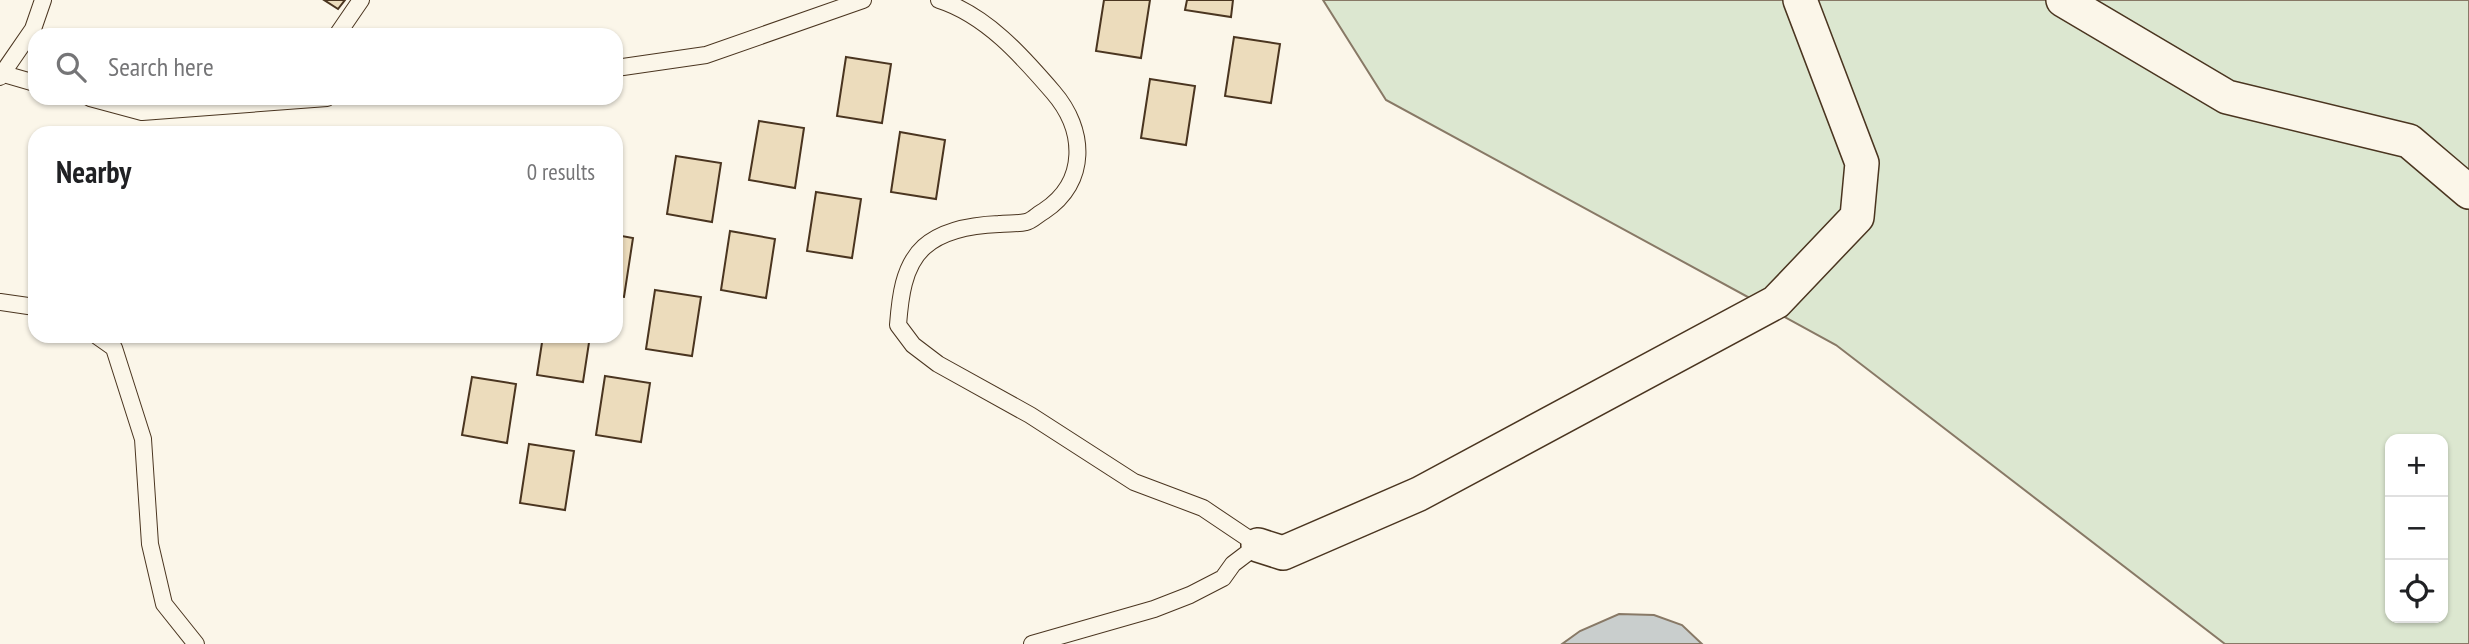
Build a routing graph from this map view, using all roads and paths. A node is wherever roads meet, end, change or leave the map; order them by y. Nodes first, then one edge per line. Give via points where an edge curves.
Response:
1 (43, 0) edge
2 (361, 0) edge
3 (863, 0) edge
4 (939, 0) edge
5 (1801, 0) edge
6 (2063, 0) edge
7 (33, 28) edge
8 (342, 28) edge
9 (28, 36) edge
10 (623, 67) edge
11 (1, 75) edge
12 (28, 81) edge
13 (116, 105) edge
14 (231, 105) edge
15 (2469, 192) edge
16 (0, 302) edge
17 (28, 306) edge
18 (107, 343) edge
19 (1258, 545) junction
20 (196, 644) edge
21 (1032, 644) edge

1 - 7 lane
2 - 8 lane
3 - 10 lane via 706,55
4 - 19 lane via 981,21 1023,58 1061,101 1079,142 1074,176 1058,201 1026,222 951,231 923,247 904,278 898,325 913,345 939,364 1135,482 1203,508
5 - 19 street via 1862,163 1857,218 1776,302 1419,494 1283,553
6 - 15 street via 2227,97 2409,141
9 - 11 lane
11 - 12 lane
13 - 14 lane via 142,112
16 - 17 lane
18 - 20 lane via 114,348 144,439 150,544 164,604
19 - 21 lane via 1223,578 1190,595

